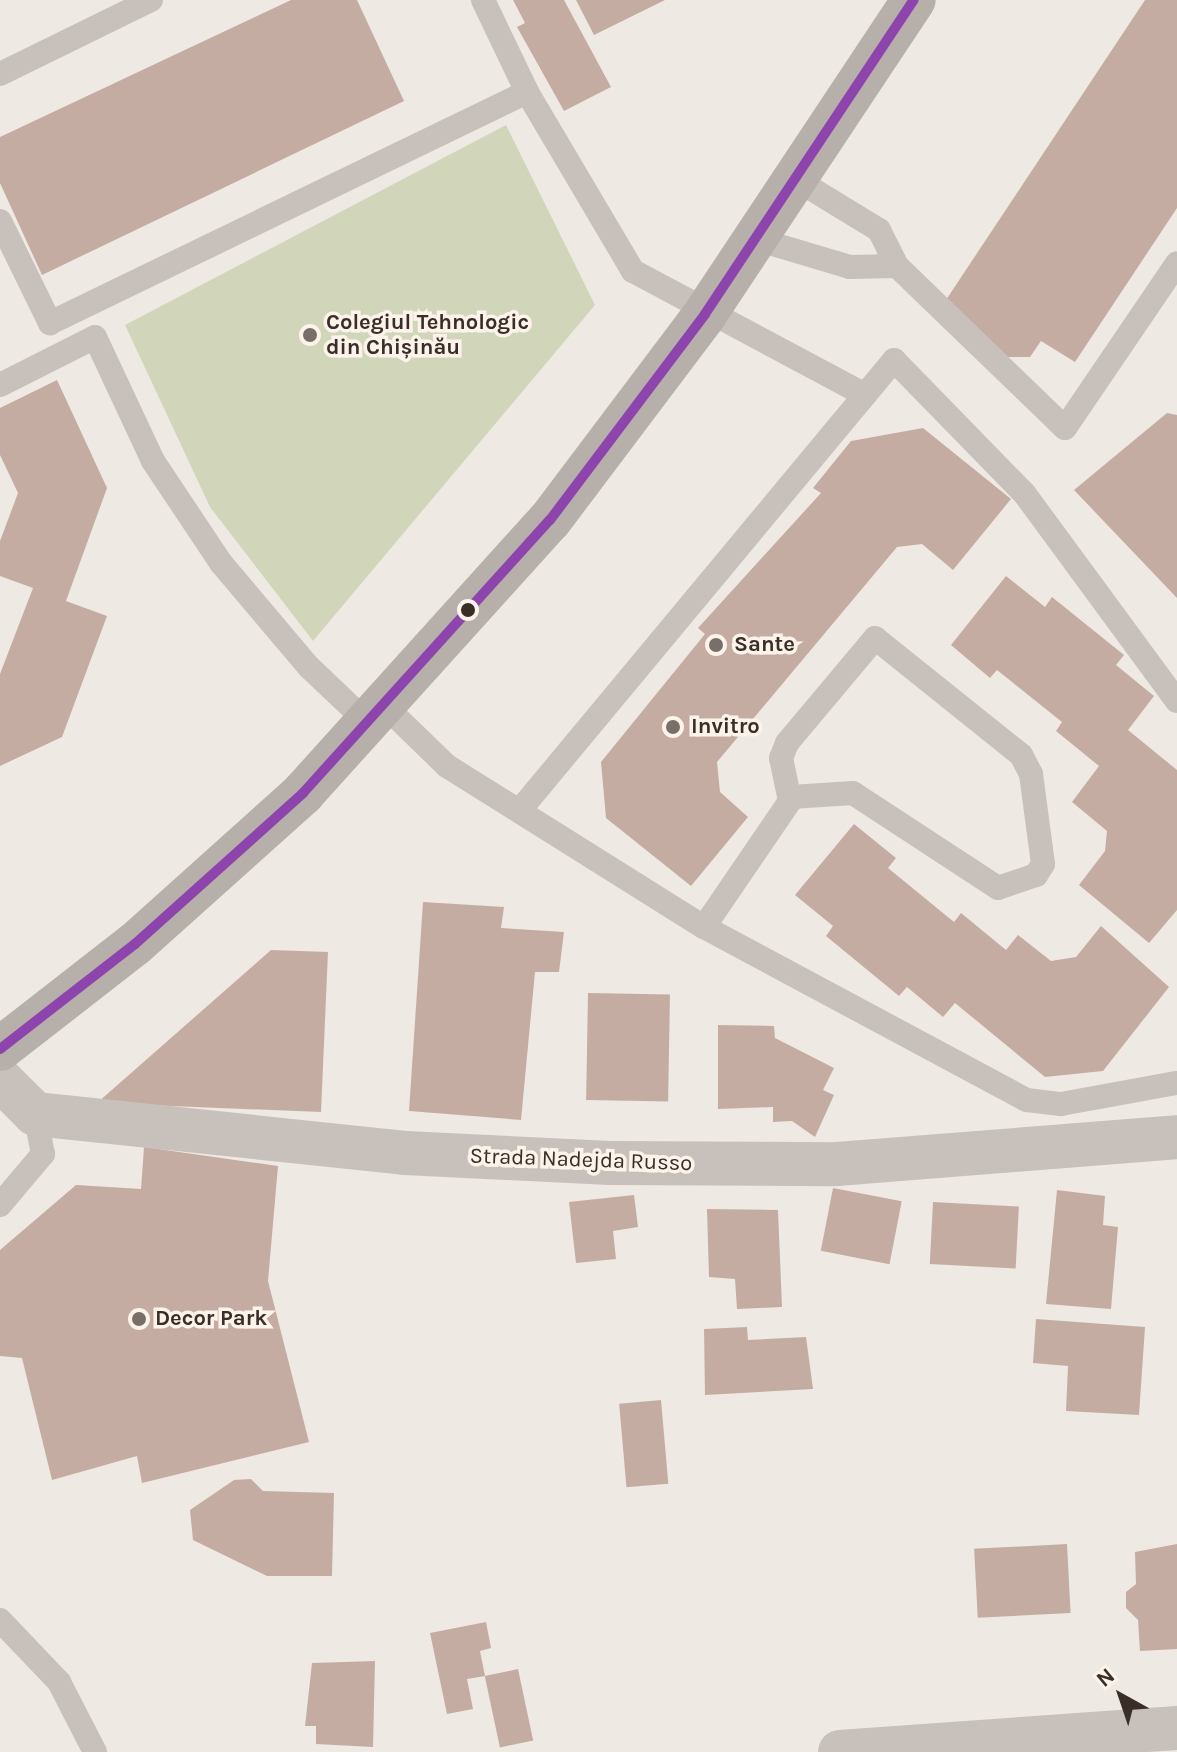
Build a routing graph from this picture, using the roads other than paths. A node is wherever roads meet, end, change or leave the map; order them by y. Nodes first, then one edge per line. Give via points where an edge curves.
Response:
1 (151, 0) edge
2 (483, 0) edge
3 (914, 0) edge
4 (0, 74) edge
5 (527, 92) junction
6 (797, 180) junction
7 (0, 221) edge
8 (756, 239) junction
9 (1177, 263) edge
10 (897, 266) junction
11 (705, 314) junction
12 (0, 385) edge
13 (865, 395) junction
14 (1177, 701) edge
15 (377, 715) junction
16 (791, 797) junction
17 (520, 810) junction
18 (704, 927) junction
19 (0, 1049) edge
20 (0, 1079) edge
21 (1177, 1083) edge
22 (35, 1114) junction
23 (1177, 1137) edge
24 (0, 1205) edge
25 (0, 1620) edge
26 (1177, 1728) edge
27 (95, 1752) edge
28 (840, 1752) edge

1 - 4 lane
2 - 5 lane
3 - 6 main road
5 - 7 lane via 50,323
5 - 11 lane via 633,271
6 - 8 main road
6 - 10 lane via 879,230
8 - 10 lane via 850,267
8 - 11 main road
9 - 10 lane via 1065,428
11 - 13 lane
11 - 15 main road via 550,520
12 - 15 lane via 95,337 153,461 221,563 309,667
13 - 14 lane via 894,360 1024,493
13 - 17 lane
15 - 17 lane
15 - 19 main road via 135,944
16 - 16 lane via 781,758 787,743 879,638 1021,755 1031,774 1043,864 1036,875 998,888 853,793
16 - 18 lane
17 - 18 lane
18 - 21 lane via 1027,1100 1061,1104
20 - 22 street
22 - 23 street, Strada Nadejda Russo via 405,1153 610,1163 837,1164
22 - 24 lane via 43,1154
25 - 27 lane via 59,1682
26 - 28 street

